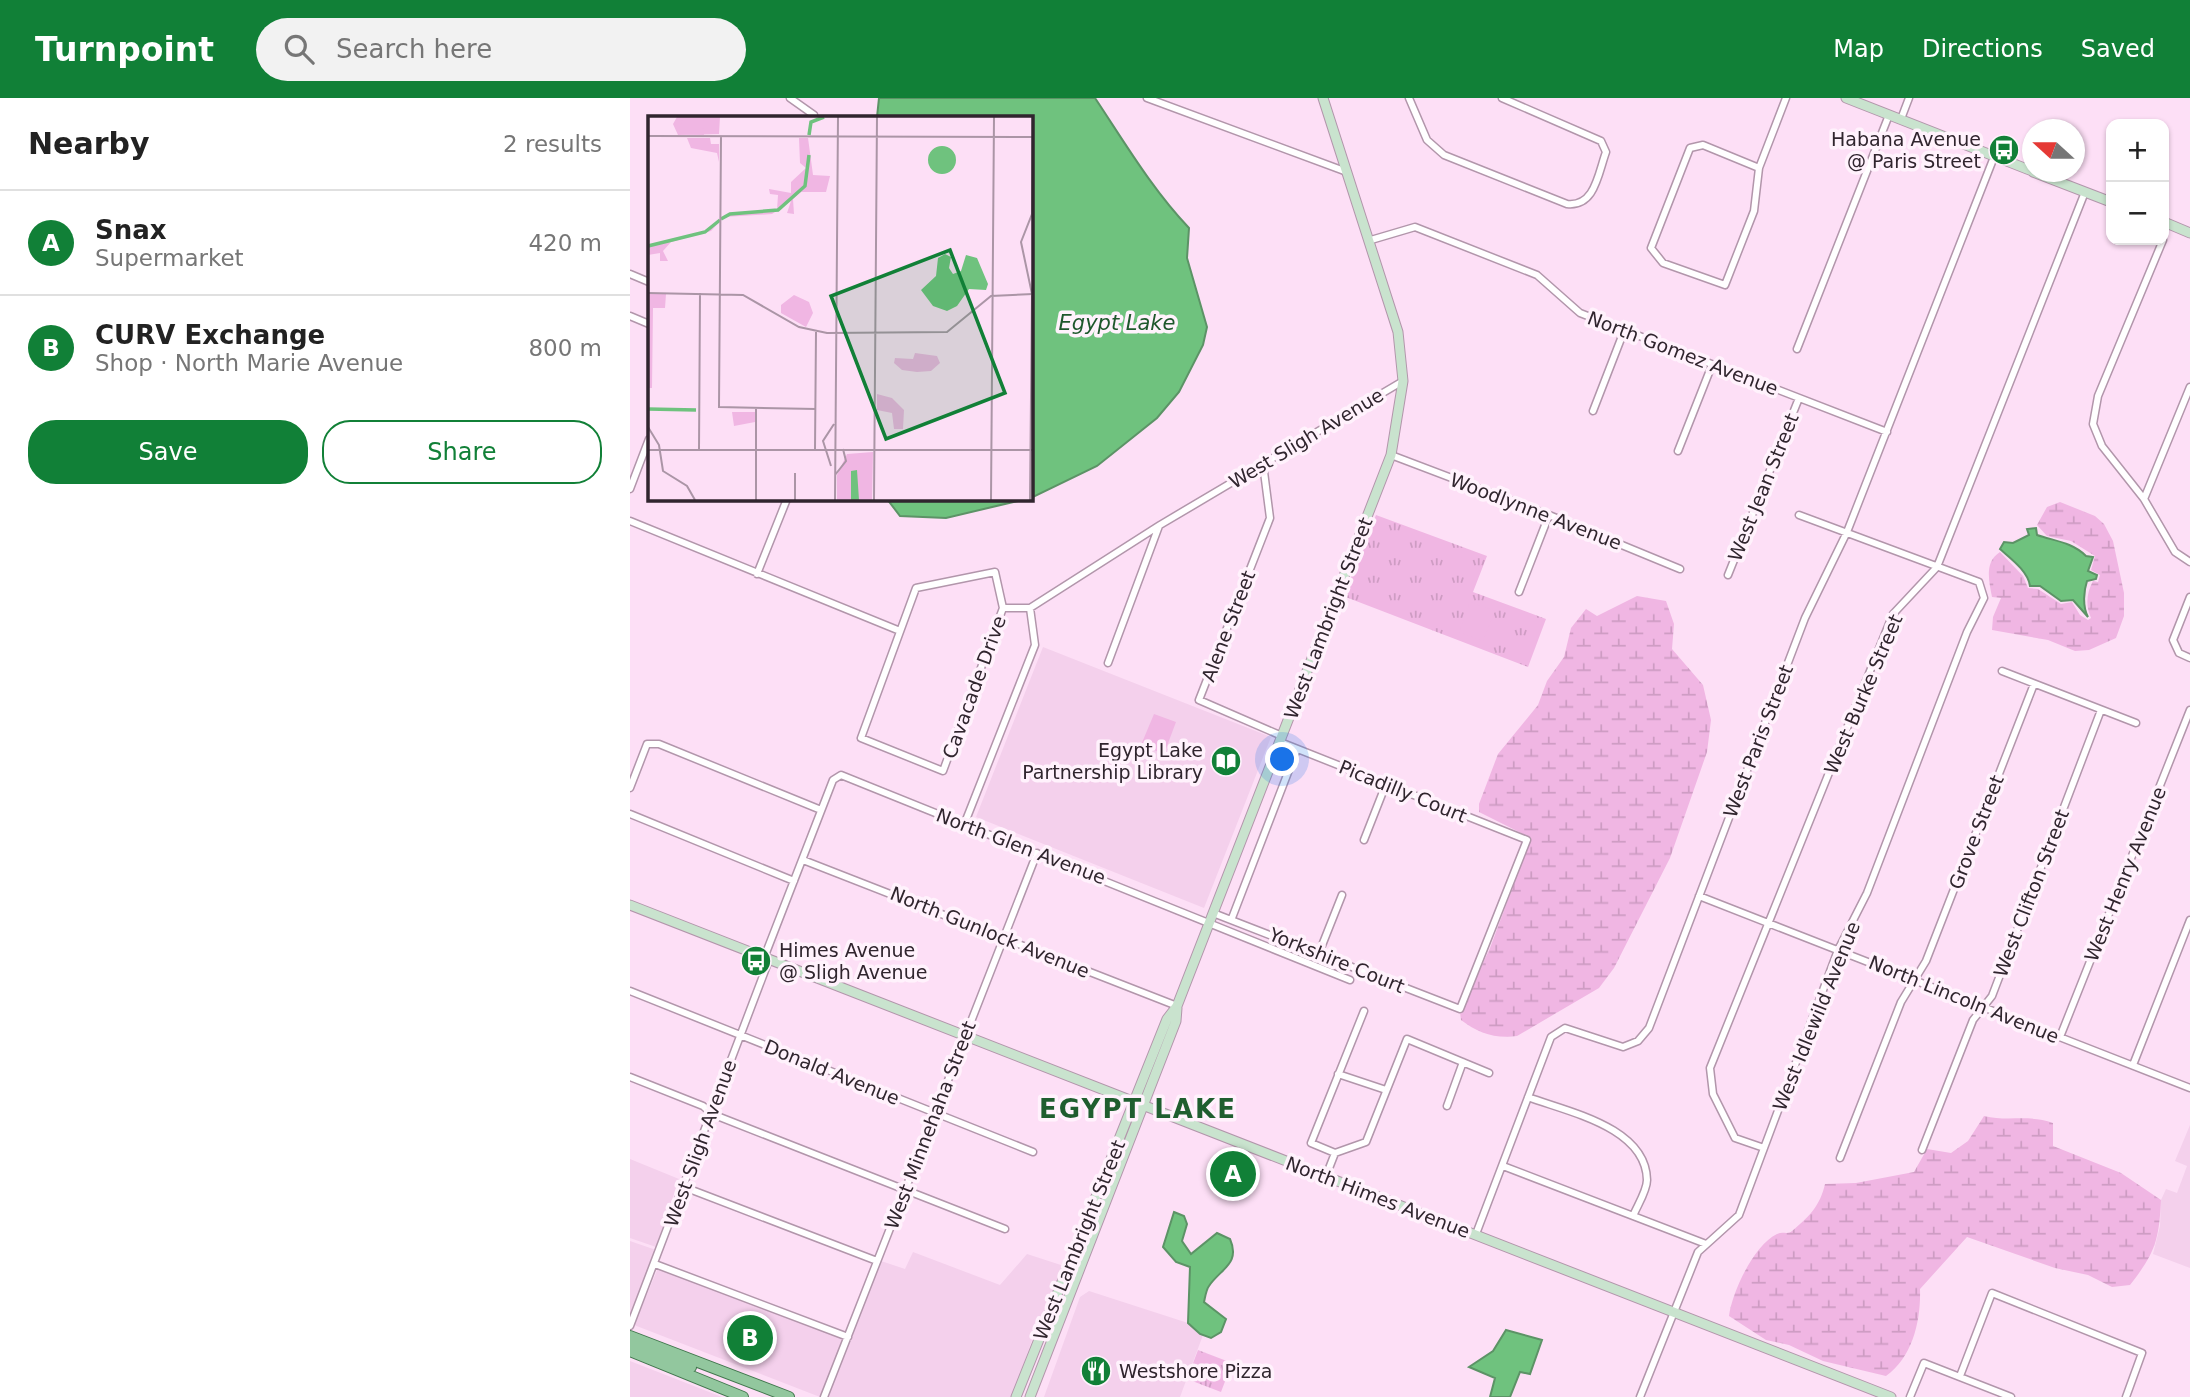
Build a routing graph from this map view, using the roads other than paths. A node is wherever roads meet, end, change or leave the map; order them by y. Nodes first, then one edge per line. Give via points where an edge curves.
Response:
1 (790, 98) edge
2 (1147, 98) edge
3 (1323, 98) edge
4 (1409, 98) edge
5 (1502, 98) edge
6 (1786, 98) edge
7 (1846, 98) edge
8 (1909, 98) edge
9 (814, 115) dead end
10 (1889, 115) junction
11 (1901, 120) junction
12 (1994, 156) junction
13 (2022, 167) edge
14 (1759, 168) junction
15 (1347, 173) junction
16 (2060, 182) edge
17 (2085, 192) junction
18 (2106, 200) edge
19 (2169, 225) edge
20 (2190, 233) edge
21 (1371, 240) junction
22 (2161, 245) edge
23 (630, 274) edge
24 (648, 282) edge
25 (630, 316) edge
26 (648, 324) edge
27 (1624, 331) junction
28 (1797, 349) dead end
29 (1712, 365) junction
30 (1403, 381) junction
31 (2190, 387) edge
32 (1799, 398) junction
33 (1593, 411) dead end
34 (1887, 432) junction
35 (648, 442) edge
36 (1678, 452) dead end
37 (1391, 455) junction
38 (1263, 464) junction
39 (630, 489) edge
40 (2144, 499) junction
41 (787, 500) edge
42 (1549, 515) junction
43 (1799, 515) dead end
44 (630, 521) edge
45 (1160, 525) junction
46 (1847, 532) junction
47 (2190, 562) edge
48 (1937, 567) junction
49 (1680, 569) dead end
50 (757, 574) junction
51 (1728, 575) dead end
52 (1519, 592) dead end
53 (2190, 597) edge
54 (1003, 608) junction
55 (1030, 608) junction
56 (900, 631) junction
57 (2190, 658) edge
58 (1108, 663) dead end
59 (2002, 671) dead end
60 (2034, 684) junction
61 (2101, 710) junction
62 (2190, 710) edge
63 (2136, 723) dead end
64 (1281, 739) junction
65 (1297, 749) junction
66 (833, 780) joint
67 (1386, 784) junction
68 (630, 788) edge
69 (821, 810) junction
70 (630, 814) edge
71 (964, 825) junction
72 (1364, 840) dead end
73 (1037, 853) junction
74 (803, 860) junction
75 (794, 881) junction
76 (1342, 895) dead end
77 (1699, 895) junction
78 (630, 905) edge
79 (1211, 917) junction
80 (1232, 918) junction
81 (2190, 920) edge
82 (1769, 923) junction
83 (1004, 937) junction
84 (1838, 950) junction
85 (1319, 953) junction
86 (767, 959) junction
87 (1350, 979) dead end
88 (1915, 979) junction
89 (630, 991) edge
90 (1177, 1006) junction
91 (1984, 1006) junction
92 (1460, 1009) joint
93 (1364, 1011) dead end
94 (740, 1035) junction
95 (965, 1035) junction
96 (2060, 1037) junction
97 (1463, 1062) junction
98 (2133, 1065) junction
99 (1489, 1073) dead end
100 (1338, 1074) junction
101 (630, 1077) edge
102 (2190, 1088) edge
103 (1386, 1090) junction
104 (1528, 1097) junction
105 (1134, 1102) junction
106 (1447, 1106) dead end
107 (1144, 1107) junction
108 (712, 1114) junction
109 (934, 1114) junction
110 (1764, 1148) junction
111 (1922, 1150) dead end
112 (1033, 1152) dead end
113 (1335, 1153) junction
114 (1840, 1158) dead end
115 (1503, 1166) junction
116 (1326, 1176) junction
117 (684, 1187) junction
118 (904, 1191) junction
119 (1633, 1216) junction
120 (1005, 1229) dead end
121 (1476, 1234) junction
122 (1706, 1244) junction
123 (877, 1261) junction
124 (655, 1264) junction
125 (1675, 1311) junction
126 (630, 1326) edge
127 (630, 1336) edge
128 (848, 1337) junction
129 (630, 1346) edge
130 (630, 1351) edge
131 (1960, 1376) junction
132 (748, 1382) junction
133 (743, 1397) edge
134 (789, 1397) edge
135 (824, 1397) edge
136 (1016, 1397) edge
137 (1030, 1397) edge
138 (1640, 1397) edge
139 (1891, 1397) edge
140 (1910, 1397) edge
141 (2011, 1397) edge
142 (2126, 1397) edge

1 - 9 street
2 - 15 street
3 - 15 main road, West Sligh Avenue
4 - 5 street via 1427,140 1444,155 1567,204 1579,205 1589,199 1606,152 1601,141
6 - 14 street
7 - 10 main road
8 - 11 street
10 - 11 main road
10 - 28 street
11 - 12 main road
12 - 13 main road
12 - 34 street, West Paris Street
14 - 14 street via 1754,211 1725,285 1663,263 1651,248 1690,148 1703,145
15 - 21 main road, West Sligh Avenue
16 - 17 main road
17 - 18 main road
17 - 48 street, West Burke Street
19 - 20 main road
21 - 27 street, North Gomez Avenue via 1415,227 1537,275 1580,313
21 - 30 main road, West Sligh Avenue via 1398,332
22 - 40 street via 2098,396 2093,424 2102,446
23 - 24 street
25 - 26 street
27 - 29 street, North Gomez Avenue
27 - 33 street
29 - 32 street, North Gomez Avenue
29 - 36 street
30 - 37 main road, West Lambright Street
30 - 38 street, West Sligh Avenue
31 - 40 street
32 - 34 street, North Gomez Avenue
32 - 51 street, West Jean Street
34 - 46 street, West Paris Street
35 - 39 street
37 - 42 street, Woodlynne Avenue
37 - 64 main road, West Lambright Street
38 - 45 street, West Sligh Avenue
38 - 64 street, Alene Street via 1270,518 1199,700
40 - 47 street via 2175,552
41 - 50 street
42 - 49 street, Woodlynne Avenue
42 - 52 street
43 - 46 street
44 - 50 street
45 - 55 street, West Sligh Avenue
45 - 58 street
46 - 48 street
46 - 77 street, West Paris Street via 1805,618
48 - 82 street, West Burke Street via 1893,614
48 - 84 street, West Idlewild Avenue via 1979,582 1983,598 1867,893
50 - 56 street
53 - 57 street via 2173,640 2179,653
54 - 55 street
54 - 56 street, Cavacade Drive via 995,572 916,588
54 - 56 street, Cavacade Drive via 943,771 861,738
55 - 71 street via 1035,645
59 - 60 street
60 - 61 street
60 - 88 street, Grove Street
61 - 63 street
61 - 91 street, West Clifton Street via 1992,996
62 - 96 street, West Henry Avenue
64 - 65 street, Picadilly Court
64 - 79 main road, West Lambright Street
65 - 67 street, Picadilly Court
65 - 80 street
66 - 69 street, West Sligh Avenue
66 - 71 street, North Glen Avenue via 841,775
67 - 72 street
67 - 92 street, Picadilly Court via 1527,840
68 - 69 street via 647,744 659,744
69 - 74 street, West Sligh Avenue
70 - 75 street
71 - 73 street, North Glen Avenue
73 - 79 street, North Glen Avenue
73 - 83 street, West Minnehaha Street
74 - 75 street, West Sligh Avenue
74 - 83 street, North Gunlock Avenue
75 - 86 street, West Sligh Avenue
76 - 85 street
77 - 82 street, North Lincoln Avenue
77 - 104 street, West Paris Street via 1649,1028 1638,1041 1623,1047 1565,1028 1558,1030 1551,1037
78 - 86 main road, North Himes Avenue
79 - 80 street, Yorkshire Court
79 - 87 street via 1212,926
79 - 90 main road, West Lambright Street
80 - 85 street, Yorkshire Court
81 - 98 street
82 - 84 street, North Lincoln Avenue
82 - 110 street, West Burke Street via 1710,1068 1713,1094 1735,1138
83 - 90 street, North Gunlock Avenue
83 - 95 street, West Minnehaha Street
84 - 88 street, North Lincoln Avenue
84 - 110 street, West Idlewild Avenue
85 - 92 street, Yorkshire Court
86 - 94 street, West Sligh Avenue
86 - 95 main road, North Himes Avenue
88 - 91 street, North Lincoln Avenue
88 - 114 street, Grove Street
89 - 94 street, Donald Avenue
90 - 105 main road, West Lambright Street via 1167,1019
90 - 107 main road, West Lambright Street via 1176,1021
91 - 96 street, North Lincoln Avenue
91 - 111 street, West Clifton Street via 1973,1020
93 - 100 street
94 - 108 street, West Sligh Avenue
94 - 109 street, Donald Avenue
95 - 105 main road, North Himes Avenue
95 - 109 street, West Minnehaha Street
96 - 98 street, North Lincoln Avenue
97 - 99 street
97 - 103 street via 1407,1039
97 - 106 street
98 - 102 street, North Lincoln Avenue
100 - 103 street
100 - 113 street via 1311,1143
101 - 108 street via 703,1106
103 - 113 street via 1366,1142
104 - 115 street, West Paris Street
104 - 119 street via 1622,1133 1637,1150 1647,1181
105 - 107 main road, North Himes Avenue
105 - 136 main road, West Lambright Street
107 - 116 main road, North Himes Avenue
107 - 137 main road, West Lambright Street
108 - 117 street, West Sligh Avenue
108 - 118 street
109 - 112 street, Donald Avenue
109 - 118 street, West Minnehaha Street
110 - 122 street, West Idlewild Avenue via 1739,1215
113 - 116 street
115 - 119 street
115 - 121 street, West Paris Street
116 - 121 main road, North Himes Avenue
117 - 123 street
117 - 124 street, West Sligh Avenue
118 - 120 street
118 - 123 street, West Minnehaha Street
119 - 122 street
121 - 125 main road, North Himes Avenue
122 - 125 street, West Idlewild Avenue via 1698,1252
123 - 128 street, West Minnehaha Street
124 - 126 street, West Sligh Avenue
124 - 128 street
125 - 138 street, West Idlewild Avenue
125 - 139 main road, North Himes Avenue
127 - 132 main road
128 - 135 street, West Minnehaha Street
129 - 132 main road via 732,1383
130 - 133 main road
131 - 140 street via 1924,1363
131 - 141 street
131 - 142 street via 1992,1293 2142,1353
132 - 134 main road

